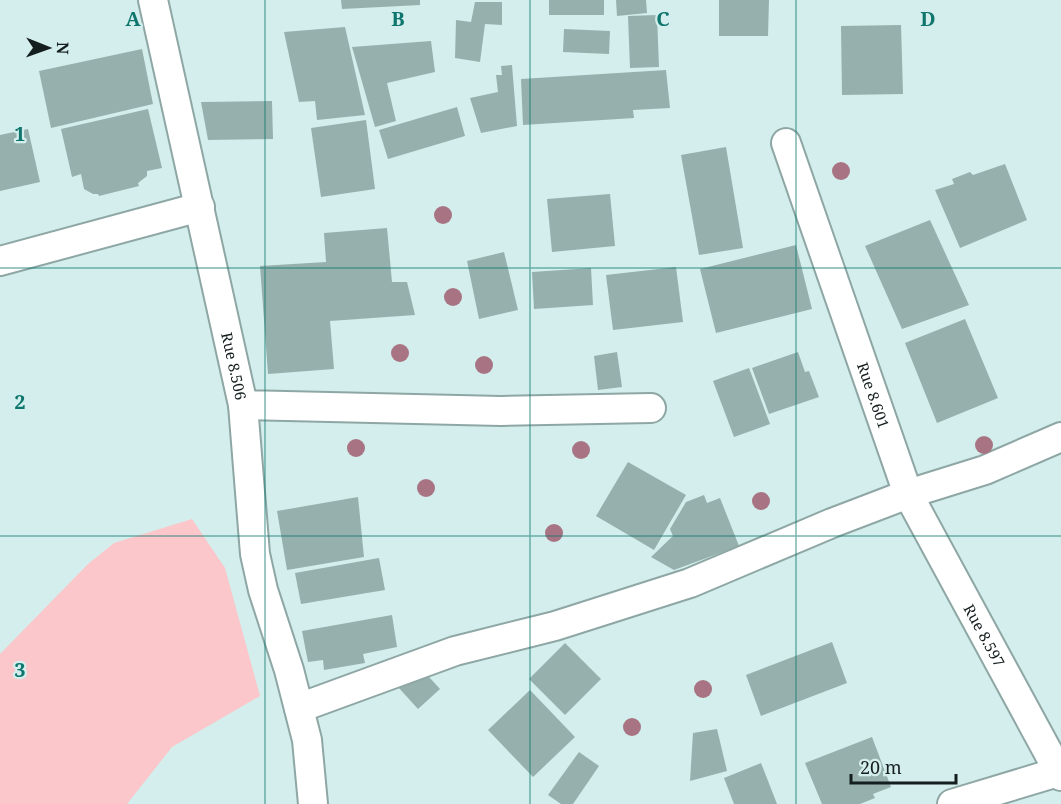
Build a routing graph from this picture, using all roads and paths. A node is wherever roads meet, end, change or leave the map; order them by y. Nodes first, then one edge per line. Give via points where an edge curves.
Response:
1 (153, 0) edge
2 (786, 143) dead end
3 (200, 207) junction
4 (0, 261) edge
5 (243, 405) junction
6 (651, 408) dead end
7 (1061, 437) edge
8 (908, 494) junction
9 (299, 708) junction
10 (1060, 773) edge
11 (313, 804) edge
12 (952, 804) edge

1 - 3 street, Rue 8.506
2 - 8 street, Rue 8.601
3 - 4 street
3 - 5 street, Rue 8.506
5 - 6 street, Rue 8.506 via 501,411
5 - 9 street via 255,554
7 - 8 street via 985,470
8 - 9 street via 690,583 555,626 455,651
8 - 10 street, Rue 8.597
9 - 11 street via 307,740
10 - 12 street

